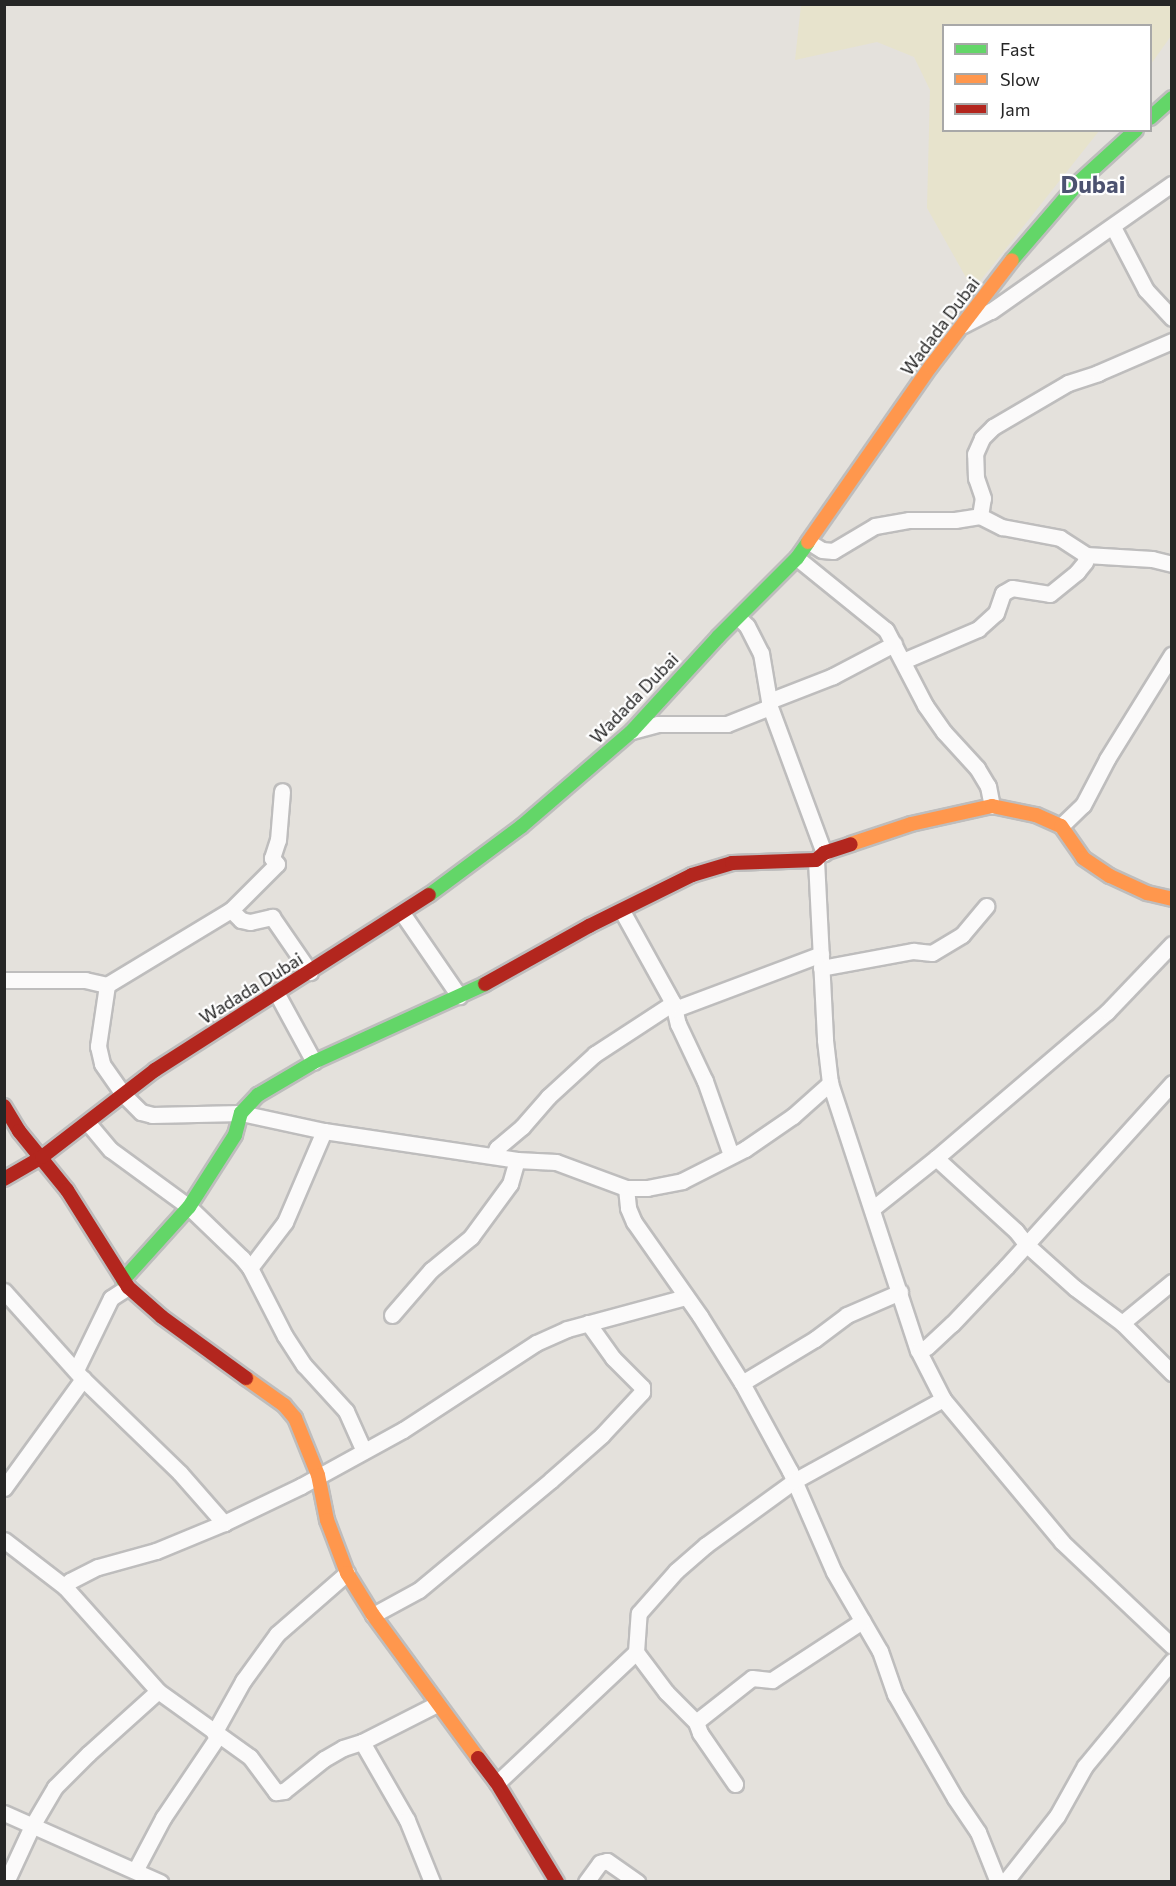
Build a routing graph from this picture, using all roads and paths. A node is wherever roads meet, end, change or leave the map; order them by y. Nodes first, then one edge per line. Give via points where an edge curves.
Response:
1 (1172, 98) edge
2 (1152, 116) edge
3 (1134, 132) edge
4 (1172, 184) edge
5 (1113, 227) junction
6 (1172, 318) edge
7 (962, 326) junction
8 (1172, 341) edge
9 (980, 516) junction
10 (808, 542) junction
11 (1086, 555) junction
12 (797, 558) junction
13 (1172, 564) edge
14 (739, 618) junction
15 (894, 644) junction
16 (1172, 654) edge
17 (903, 661) junction
18 (770, 704) junction
19 (632, 731) junction
20 (282, 791) dead end
21 (992, 806) junction
22 (1061, 826) junction
23 (820, 856) junction
24 (1172, 899) edge
25 (986, 906) dead end
26 (231, 910) junction
27 (622, 911) junction
28 (402, 913) junction
29 (1172, 944) edge
30 (821, 961) junction
31 (310, 972) junction
32 (4, 980) edge
33 (107, 985) junction
34 (277, 994) junction
35 (459, 996) junction
36 (674, 1006) junction
37 (314, 1062) junction
38 (830, 1083) junction
39 (1172, 1083) edge
40 (122, 1093) junction
41 (4, 1106) edge
42 (241, 1113) junction
43 (88, 1123) junction
44 (12, 1129) edge
45 (324, 1131) junction
46 (731, 1155) junction
47 (494, 1156) junction
48 (42, 1157) junction
49 (936, 1158) junction
50 (517, 1160) junction
51 (4, 1179) edge
52 (626, 1188) junction
53 (189, 1207) junction
54 (872, 1209) junction
55 (1027, 1245) junction
56 (250, 1268) junction
57 (1172, 1282) edge
58 (125, 1283) junction
59 (900, 1292) junction
60 (6, 1295) edge
61 (686, 1296) junction
62 (392, 1315) dead end
63 (588, 1323) junction
64 (1122, 1323) junction
65 (918, 1350) junction
66 (1172, 1373) edge
67 (80, 1374) junction
68 (742, 1383) junction
69 (943, 1399) junction
70 (363, 1449) junction
71 (318, 1475) junction
72 (794, 1481) junction
73 (4, 1488) edge
74 (224, 1523) junction
75 (4, 1540) edge
76 (347, 1573) junction
77 (65, 1587) junction
78 (373, 1616) junction
79 (862, 1621) junction
80 (1172, 1646) edge
81 (636, 1652) junction
82 (1172, 1661) edge
83 (158, 1691) junction
84 (437, 1704) junction
85 (696, 1722) junction
86 (216, 1734) junction
87 (362, 1742) junction
88 (496, 1783) junction
89 (735, 1784) dead end
90 (4, 1813) edge
91 (32, 1826) junction
92 (130, 1873) edge
93 (428, 1880) edge
94 (6, 1881) edge
95 (160, 1881) edge
96 (557, 1881) edge
97 (586, 1881) edge
98 (637, 1881) edge
99 (998, 1881) edge
100 (1005, 1881) edge

1 - 2 street
3 - 7 street, Wadada Dubai via 1079,182
4 - 5 street
5 - 6 street via 1146,290
5 - 7 street via 991,311
7 - 10 street, Wadada Dubai
8 - 9 street via 1075,380 993,427 982,438 975,454 976,478 983,498
9 - 10 street via 875,526 833,551
9 - 11 street via 1002,527 1060,538
10 - 12 street, Wadada Dubai
11 - 13 street
11 - 17 street via 1077,572 1050,594 1012,588 1003,593 996,613 978,629
12 - 14 street, Wadada Dubai
12 - 15 street via 886,630
14 - 18 street via 761,653
14 - 19 street, Wadada Dubai
15 - 17 street
15 - 18 street
16 - 22 street via 1107,759 1083,806
17 - 21 street via 925,705 977,768 988,786
18 - 19 street via 727,724 658,724
18 - 23 street
19 - 28 street, Wadada Dubai via 522,826
20 - 26 street via 278,840 272,858 277,864
21 - 22 street via 1036,815
21 - 23 street via 911,824
22 - 24 street via 1083,858 1110,876 1147,893
23 - 27 street via 732,863 692,875
23 - 30 street
25 - 30 street via 962,935 932,953 913,951
26 - 31 street via 241,920 250,922 272,917
26 - 33 street
27 - 35 street
27 - 36 street
28 - 31 street, Wadada Dubai
28 - 35 street
29 - 49 street via 1107,1012
30 - 36 street
30 - 38 street
31 - 34 street, Wadada Dubai
32 - 33 street via 85,980
33 - 40 street via 98,1046 102,1064
34 - 37 street
34 - 40 street, Wadada Dubai
35 - 37 street
36 - 46 street
36 - 47 street via 595,1054 548,1096 522,1127 497,1148
37 - 42 street via 258,1095
38 - 46 street via 793,1116
38 - 54 street
39 - 55 street
40 - 42 street via 141,1112 152,1115
40 - 43 street, Wadada Dubai
41 - 44 street
42 - 45 street
42 - 53 street via 236,1136
43 - 48 street, Wadada Dubai
43 - 53 street via 111,1150
44 - 48 street
45 - 47 street
45 - 56 street via 285,1222
46 - 52 street via 682,1181
47 - 50 street
48 - 51 street, Wadada Dubai
48 - 58 street
49 - 54 street
49 - 55 street
50 - 52 street via 556,1162
50 - 62 street via 510,1184 471,1237 431,1270
52 - 61 street via 634,1222
53 - 56 street
53 - 58 street
54 - 59 street
55 - 64 street
55 - 65 street via 952,1324 927,1347
56 - 70 street via 285,1336 304,1365 346,1411
57 - 64 street
58 - 67 street via 111,1298
58 - 71 street via 162,1317 284,1405 295,1418
59 - 65 street
59 - 68 street via 847,1315
60 - 67 street
61 - 63 street
61 - 68 street
63 - 70 street via 536,1343 403,1430
63 - 78 street via 613,1358 642,1387 642,1392 602,1435 419,1590
64 - 66 street
65 - 69 street
67 - 73 street
67 - 74 street via 180,1473
68 - 72 street
69 - 72 street
69 - 80 street via 1062,1542
70 - 71 street
71 - 74 street
71 - 76 street via 327,1520
72 - 79 street via 834,1572
72 - 81 street via 739,1519 676,1572 639,1613
74 - 77 street via 156,1551 98,1567
75 - 77 street
76 - 78 street
76 - 86 street via 277,1634 243,1681
77 - 83 street
78 - 84 street
79 - 85 street via 772,1680 752,1678
79 - 99 street via 880,1650 895,1694 978,1832
81 - 85 street via 666,1692
81 - 88 street
82 - 100 street via 1085,1766 1057,1816
83 - 86 street
83 - 91 street via 68,1772
84 - 87 street
84 - 88 street
85 - 89 street
86 - 87 street via 250,1757 276,1792 284,1791 333,1754
86 - 92 street
87 - 93 street via 407,1820
88 - 96 street
90 - 91 street
91 - 92 street
91 - 94 street
92 - 95 street
97 - 98 street via 600,1863 607,1862

